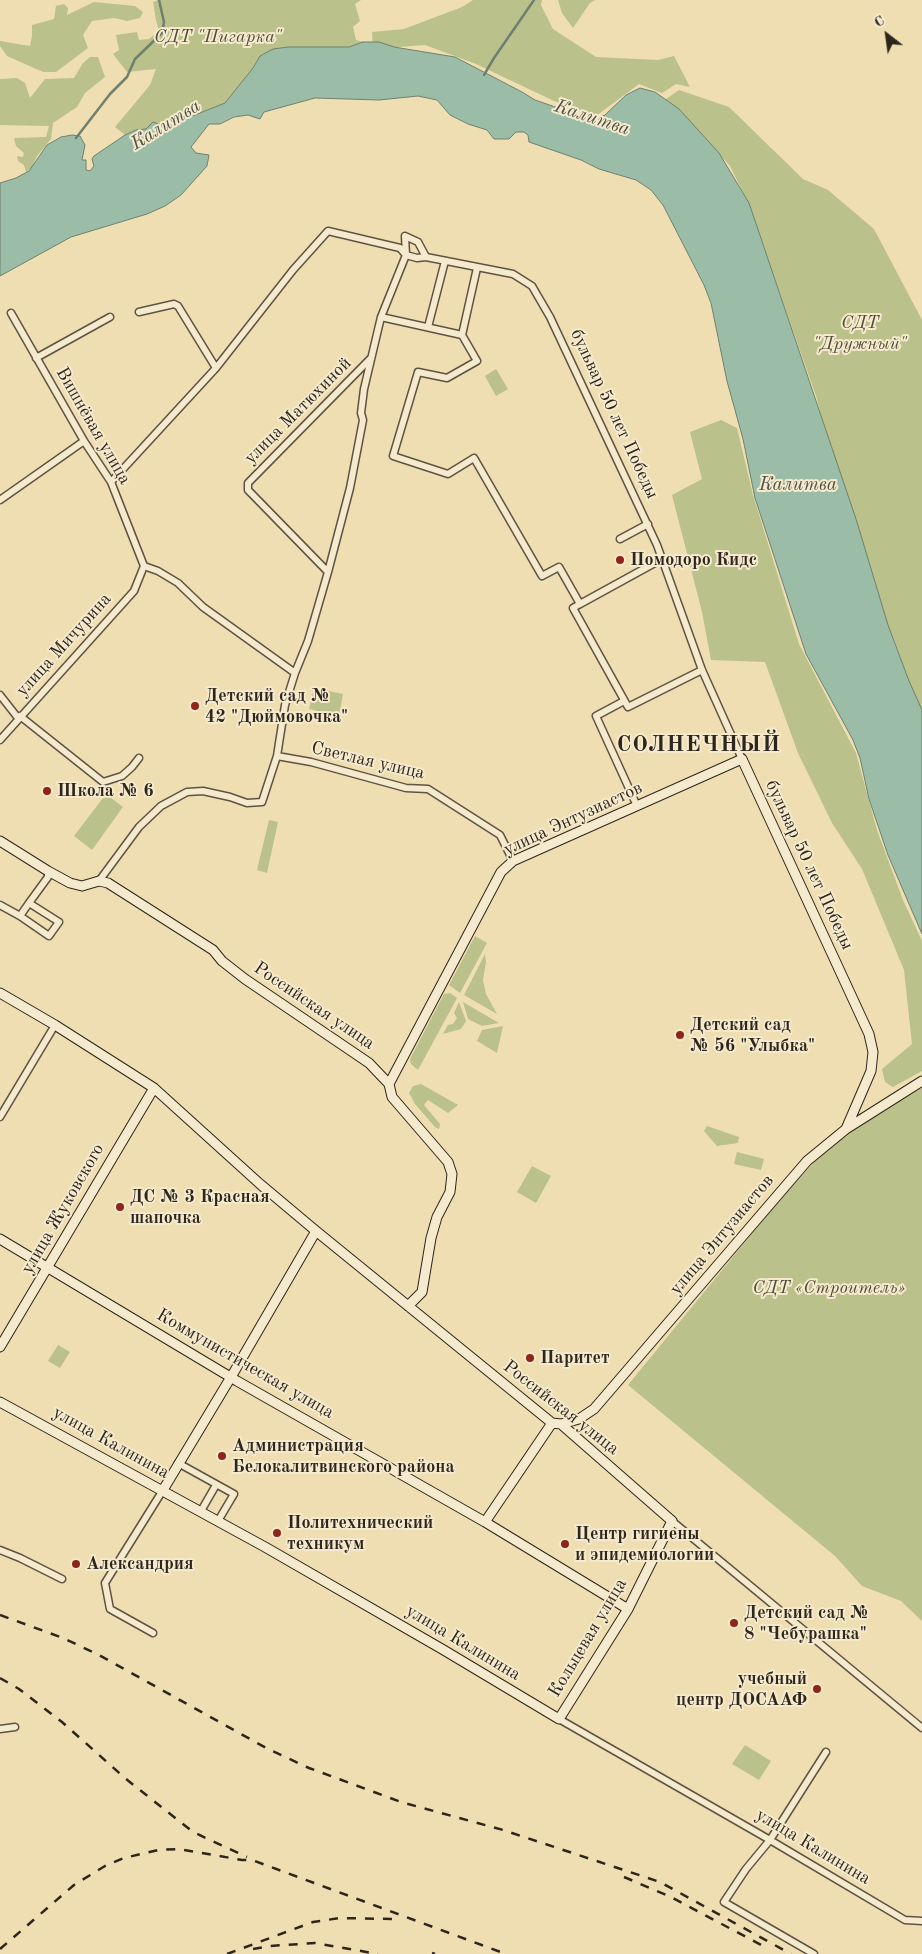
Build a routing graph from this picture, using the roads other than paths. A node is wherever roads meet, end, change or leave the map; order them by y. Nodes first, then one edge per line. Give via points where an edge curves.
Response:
1 (406, 255) junction
2 (426, 257) junction
3 (445, 261) junction
4 (477, 268) junction
5 (139, 312) dead end
6 (11, 313) dead end
7 (381, 316) junction
8 (110, 317) dead end
9 (428, 327) junction
10 (462, 335) junction
11 (36, 358) junction
12 (371, 358) junction
13 (216, 368) junction
14 (84, 441) junction
15 (111, 482) junction
16 (0, 500) edge
17 (648, 524) junction
18 (620, 539) dead end
19 (662, 559) junction
20 (144, 566) junction
21 (328, 572) junction
22 (580, 604) junction
23 (702, 670) junction
24 (295, 672) junction
25 (0, 695) edge
26 (624, 701) junction
27 (19, 717) junction
28 (0, 740) edge
29 (277, 756) junction
30 (139, 758) dead end
31 (742, 759) junction
32 (637, 806) junction
33 (0, 841) edge
34 (513, 861) junction
35 (48, 871) junction
36 (99, 881) junction
37 (29, 904) junction
38 (0, 905) edge
39 (20, 916) junction
40 (0, 993) edge
41 (55, 1025) junction
42 (922, 1081) edge
43 (389, 1084) junction
44 (154, 1088) junction
45 (0, 1117) edge
46 (846, 1129) junction
47 (316, 1231) junction
48 (0, 1239) edge
49 (48, 1267) junction
50 (408, 1306) junction
51 (0, 1347) edge
52 (231, 1377) junction
53 (0, 1402) edge
54 (556, 1423) junction
55 (178, 1463) junction
56 (216, 1485) junction
57 (162, 1490) junction
58 (201, 1511) junction
59 (218, 1521) junction
60 (672, 1521) junction
61 (486, 1522) junction
62 (0, 1550) edge
63 (62, 1579) dead end
64 (628, 1609) junction
65 (153, 1634) dead end
66 (559, 1719) junction
67 (16, 1727) dead end
68 (922, 1728) edge
69 (0, 1729) edge
70 (826, 1752) dead end
71 (770, 1840) junction
72 (922, 1921) edge
73 (814, 1954) edge

1 - 2 street
1 - 2 street via 406,236 418,242
1 - 7 street
1 - 13 street via 400,248 328,231
2 - 3 street
3 - 4 street
3 - 9 street
4 - 10 street
4 - 17 street, бульвар 50 лет Победы via 512,274 532,286 550,317
5 - 13 street via 174,304 178,306
6 - 11 street, Вишнёвая улица
7 - 9 street
7 - 12 street
8 - 11 street, Вишнёвая улица
9 - 10 street
10 - 22 street via 477,362 448,378 418,372 393,456 448,474 474,458 542,576 559,568
11 - 14 street, Вишнёвая улица
12 - 21 street via 350,488
12 - 21 street, улица Матюхиной via 248,483 248,490
13 - 15 street
14 - 15 street, Вишнёвая улица
14 - 16 street
15 - 20 street, Вишнёвая улица
17 - 18 street
17 - 19 street, бульвар 50 лет Победы
19 - 22 street
19 - 23 street, бульвар 50 лет Победы
20 - 24 street via 158,570 178,583 203,607
20 - 27 street, улица Мичурина via 134,591
21 - 24 street via 308,641
22 - 26 street via 573,608
23 - 26 street via 628,707
23 - 31 street, бульвар 50 лет Победы
24 - 29 street via 285,705
25 - 27 street
26 - 32 street via 596,716
27 - 28 street, улица Мичурина
27 - 30 street via 103,782 122,776
29 - 34 street, Светлая улица via 406,788 428,789 500,835
29 - 36 street via 262,802 248,802 203,791 187,792 161,806 139,827
31 - 32 street, улица Энтузиастов
31 - 46 street, бульвар 50 лет Победы via 869,1034 873,1052 871,1071
32 - 34 street, улица Энтузиастов
33 - 35 street
34 - 43 street, улица Энтузиастов via 501,872
35 - 36 street via 82,886
35 - 37 street via 48,877
36 - 43 street, Российская улица via 108,883 213,950 246,979 369,1063
37 - 39 street
37 - 39 street via 59,922 49,936
38 - 39 street
40 - 41 street, Российская улица
41 - 44 street, Российская улица
41 - 45 street
42 - 46 street, улица Энтузиастов
43 - 50 street, Российская улица via 392,1098 448,1162 452,1174 450,1192 431,1238 422,1292
44 - 47 street, Российская улица
44 - 49 street, улица Жуковского
46 - 54 street, улица Энтузиастов via 806,1161 594,1409 579,1419
47 - 50 street, Российская улица
47 - 52 street
48 - 49 street, Коммунистическая улица
49 - 51 street, улица Жуковского
49 - 52 street, Коммунистическая улица
50 - 54 street, Российская улица
52 - 55 street
52 - 61 street, Коммунистическая улица
53 - 57 street, улица Калинина
54 - 60 street, Российская улица
54 - 61 street
55 - 56 street
55 - 57 street
56 - 58 street
56 - 59 street via 234,1494
57 - 58 street, улица Калинина
57 - 65 street via 106,1583 110,1609
58 - 59 street, улица Калинина
59 - 66 street, улица Калинина
60 - 64 street, Кольцевая улица
60 - 68 street, Российская улица
61 - 64 street, Коммунистическая улица
62 - 63 street
64 - 66 street, Кольцевая улица
66 - 71 street, улица Калинина
67 - 69 street
70 - 71 street
71 - 72 street, улица Калинина via 905,1920
71 - 73 street via 724,1902

